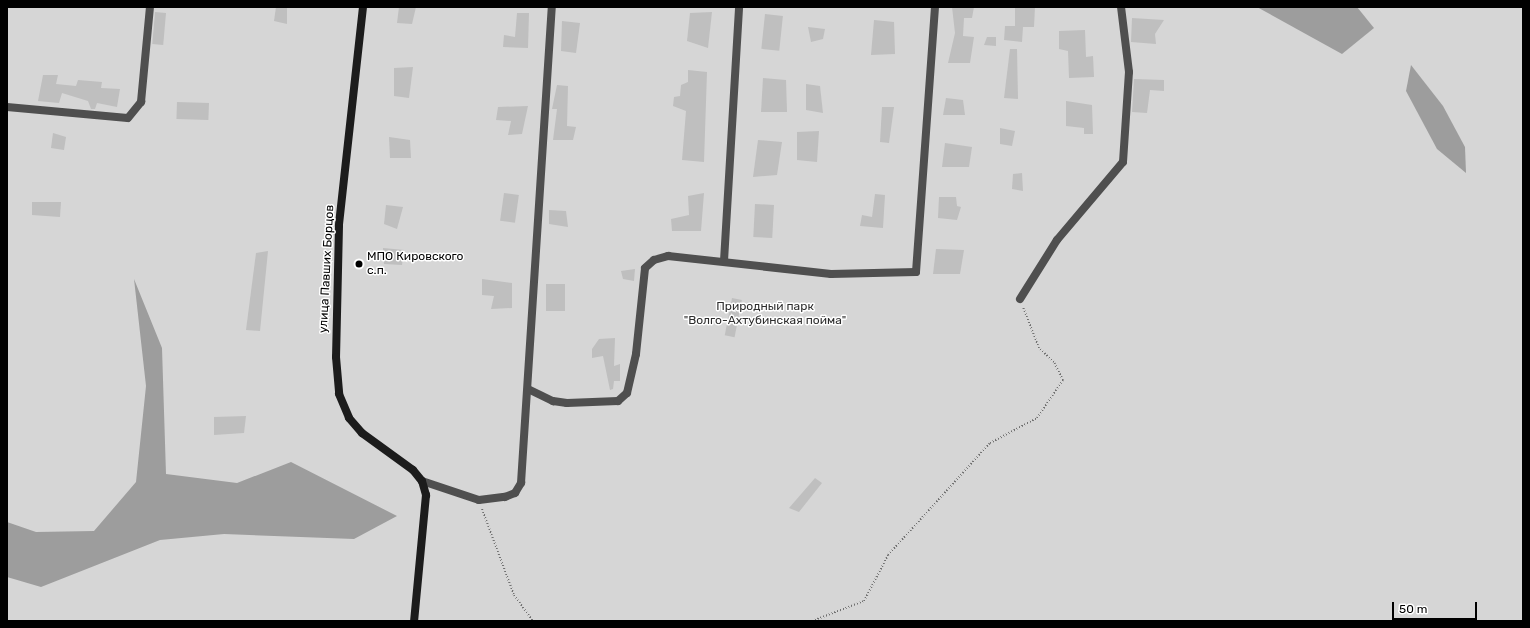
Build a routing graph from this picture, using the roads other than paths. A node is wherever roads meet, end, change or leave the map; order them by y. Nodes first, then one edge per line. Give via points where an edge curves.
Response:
1 (150, 7) edge
2 (363, 7) edge
3 (552, 7) edge
4 (739, 7) edge
5 (935, 7) edge
6 (1121, 7) edge
7 (7, 108) edge
8 (724, 261) junction
9 (1020, 299) road end
10 (528, 389) junction
11 (422, 481) junction
12 (414, 621) edge

1 - 7 street via 141,102 128,118
2 - 11 street, улица Павших Борцов via 340,226 336,356 339,394 349,418 362,433 412,470
3 - 10 street
4 - 8 street
5 - 8 street via 916,272 831,274
6 - 9 street via 1129,72 1123,162 1057,240
8 - 10 street via 668,256 654,260 645,268 636,354 627,393 618,401 567,403 553,401
10 - 11 street via 521,483 515,493 505,498 479,500
11 - 12 street, улица Павших Борцов via 426,495

